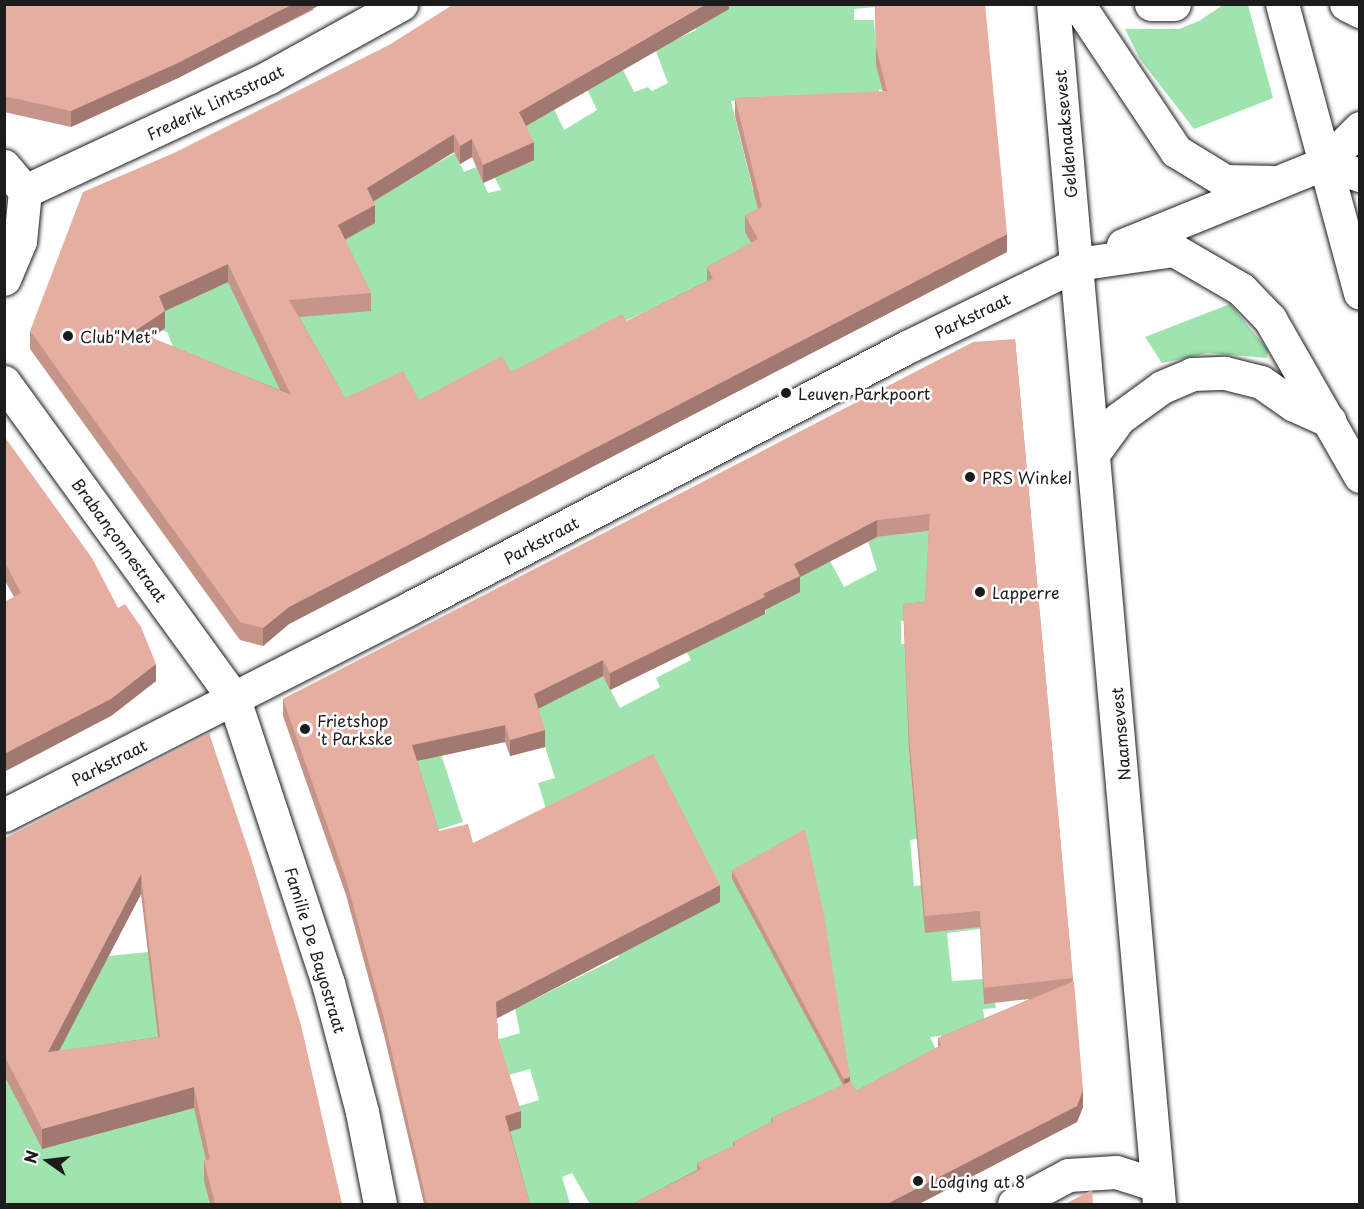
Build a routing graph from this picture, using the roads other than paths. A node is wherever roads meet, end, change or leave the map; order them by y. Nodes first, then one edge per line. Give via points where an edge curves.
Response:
1 (401, 4) edge
2 (1053, 4) edge
3 (1078, 4) edge
4 (1151, 4) edge
5 (1174, 4) edge
6 (1282, 4) edge
7 (1346, 4) edge
8 (1359, 11) edge
9 (1359, 128) edge
10 (1325, 163) junction
11 (4, 166) edge
12 (1359, 175) edge
13 (1276, 182) junction
14 (25, 191) junction
15 (1077, 264) junction
16 (4, 279) edge
17 (1359, 293) edge
18 (4, 382) edge
19 (1330, 421) junction
20 (1095, 451) junction
21 (1359, 476) edge
22 (234, 699) junction
23 (4, 815) edge
24 (1158, 1195) edge
25 (380, 1204) edge
26 (1014, 1204) edge

1 - 14 street, Frederik Lintsstraat via 269,77
2 - 15 street, Geldenaaksevest
3 - 13 street via 1176,151 1225,181
4 - 5 street
6 - 10 street
7 - 8 street
9 - 10 street
10 - 12 street
10 - 13 street
10 - 17 street
11 - 14 street
13 - 15 street
14 - 16 street via 20,241
15 - 19 street via 1174,250 1241,289 1270,319
15 - 20 street, Naamsevest
15 - 22 street, Parkstraat via 907,347
18 - 22 street, Brabançonnestraat
19 - 20 street via 1294,405 1261,382 1225,373 1192,374 1162,387 1118,419
19 - 21 street
20 - 24 street, Naamsevest
22 - 23 street, Parkstraat
22 - 25 street, Familie De Bayostraat via 328,983 362,1112
24 - 26 street via 1116,1172 1068,1175

